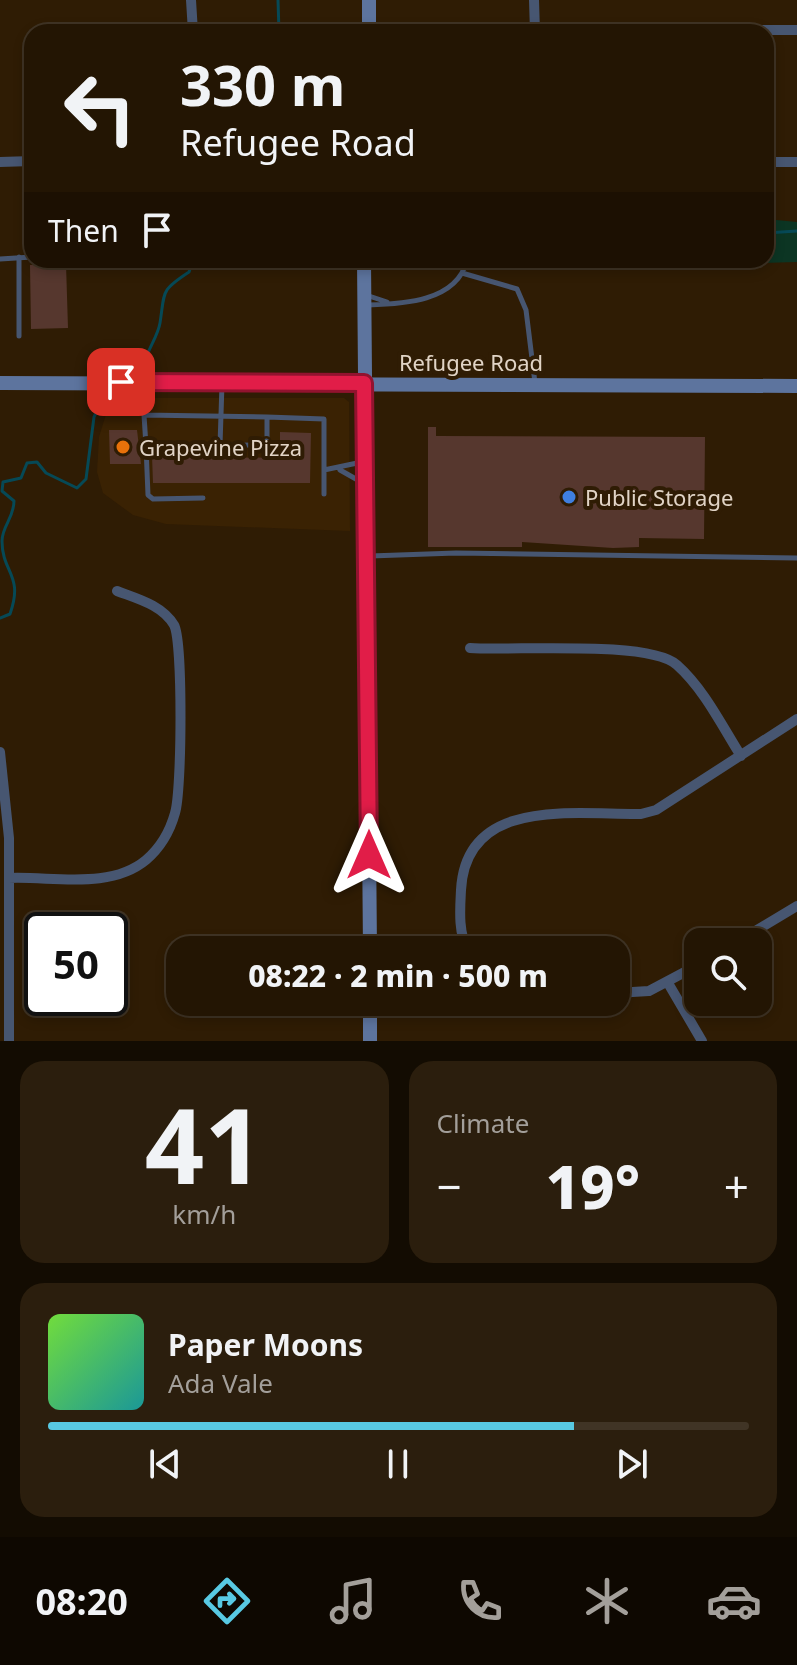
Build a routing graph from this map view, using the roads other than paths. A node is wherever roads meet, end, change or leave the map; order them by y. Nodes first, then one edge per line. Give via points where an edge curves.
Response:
1 (191, 0) edge
2 (369, 0) edge
3 (534, 0) edge
4 (192, 24) edge
5 (369, 24) edge
6 (535, 24) edge
7 (774, 30) edge
8 (797, 30) edge
9 (24, 161) edge
10 (0, 162) edge
11 (774, 162) edge
12 (797, 162) edge
13 (19, 257) junction
14 (24, 257) edge
15 (0, 259) edge
16 (364, 268) edge
17 (464, 268) edge
18 (462, 273) junction
19 (364, 300) junction
20 (387, 302) junction
21 (19, 336) dead end
22 (0, 383) edge
23 (152, 383) junction
24 (222, 383) junction
25 (364, 383) junction
26 (535, 384) junction
27 (797, 386) edge
28 (144, 415) junction
29 (221, 415) junction
30 (267, 417) junction
31 (220, 445) junction
32 (146, 446) junction
33 (365, 461) junction
34 (324, 470) junction
35 (339, 470) junction
36 (366, 485) junction
37 (324, 494) dead end
38 (203, 498) dead end
39 (367, 556) junction
40 (797, 558) edge
41 (117, 591) dead end
42 (470, 648) dead end
43 (797, 719) edge
44 (0, 752) edge
45 (741, 756) junction
46 (9, 878) junction
47 (797, 906) edge
48 (760, 928) edge
49 (370, 936) edge
50 (465, 936) edge
51 (684, 973) edge
52 (668, 983) junction
53 (630, 992) edge
54 (370, 1016) edge
55 (9, 1041) edge
56 (370, 1041) edge
57 (702, 1041) edge

1 - 4 street
2 - 5 main road
3 - 6 street
7 - 8 street
9 - 10 street
11 - 12 street
13 - 14 lane
13 - 15 lane
13 - 21 lane
16 - 19 main road
17 - 18 lane
18 - 20 lane via 436,295
18 - 26 lane via 517,289 526,310
19 - 20 lane
19 - 20 lane
19 - 25 main road
22 - 23 main road, Refugee Road
23 - 24 main road, Refugee Road
23 - 28 lane
24 - 25 main road, Refugee Road
24 - 29 lane
25 - 26 main road, Refugee Road
25 - 33 main road
26 - 27 main road, Refugee Road
28 - 29 lane
28 - 32 lane
29 - 30 lane
29 - 31 lane
30 - 31 lane via 267,445
30 - 34 lane via 324,419
31 - 32 lane
32 - 38 lane via 148,495
33 - 35 lane
33 - 36 main road
34 - 35 lane
34 - 37 lane
35 - 36 lane
36 - 39 main road
39 - 40 lane
39 - 49 main road
41 - 46 street via 165,614 178,635 180,786 170,826 146,860 122,873 80,879
42 - 45 street via 641,650 675,663 705,698
43 - 45 street
44 - 46 street
45 - 50 street via 656,810 531,815 484,835 462,878
46 - 55 street
47 - 48 street
51 - 52 street
52 - 53 street
52 - 57 street
54 - 56 main road

